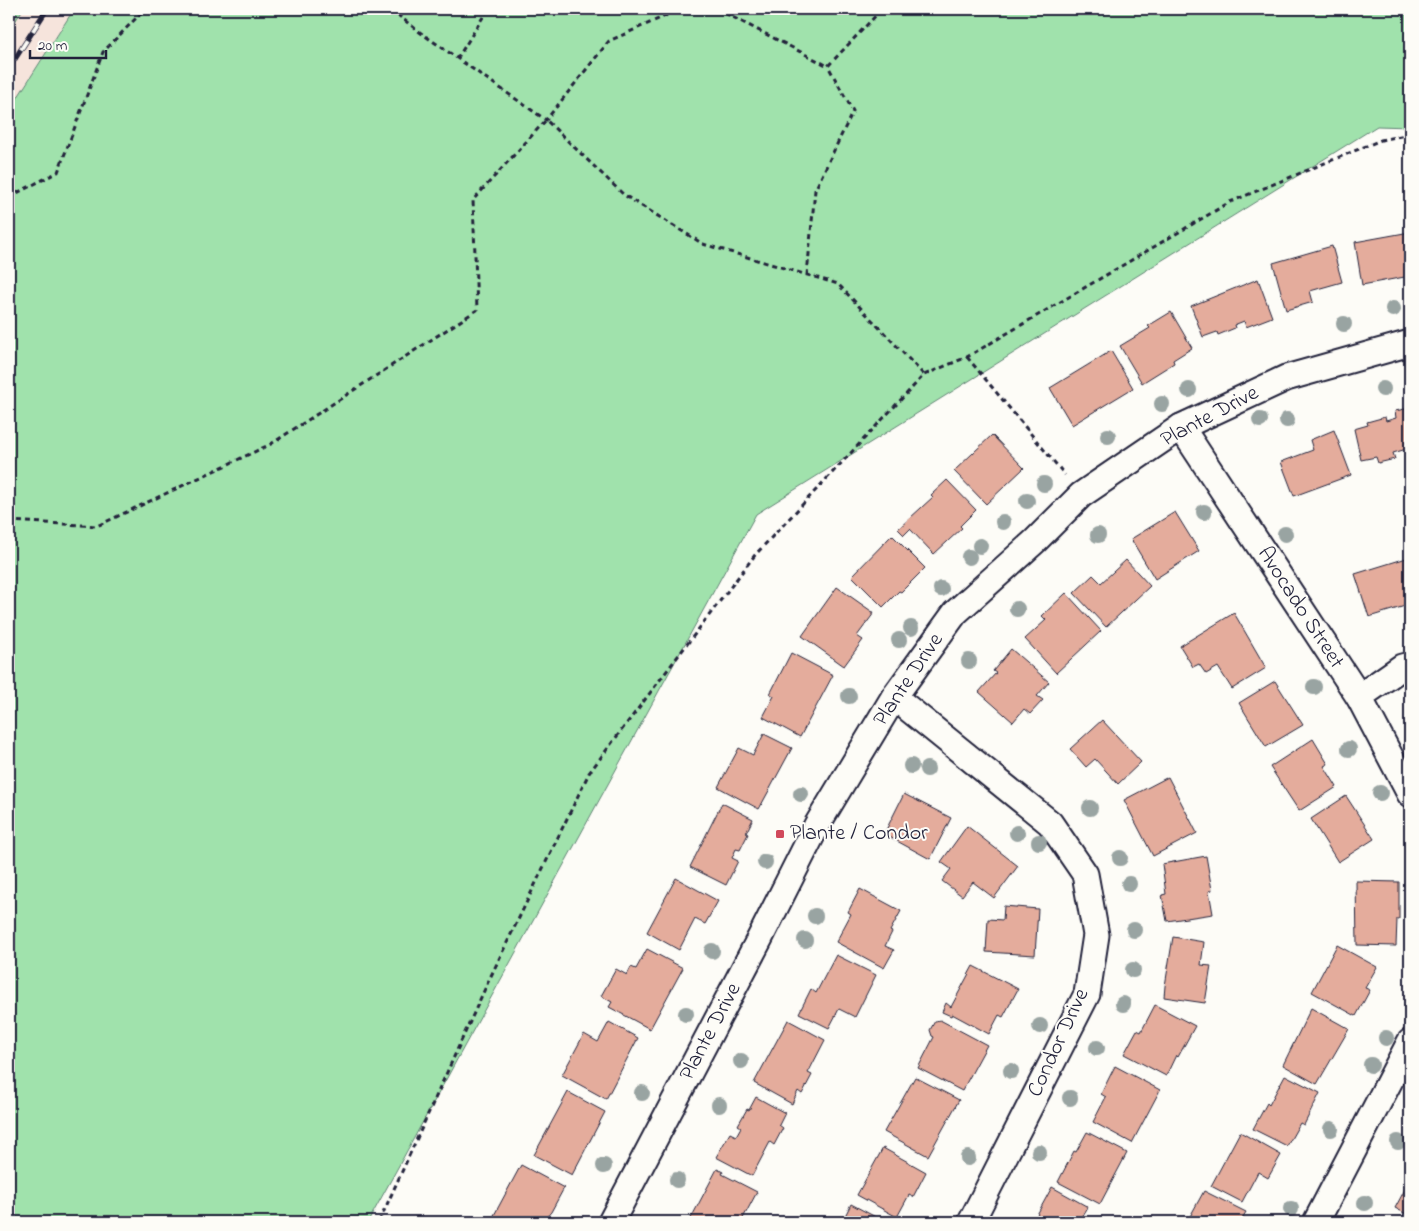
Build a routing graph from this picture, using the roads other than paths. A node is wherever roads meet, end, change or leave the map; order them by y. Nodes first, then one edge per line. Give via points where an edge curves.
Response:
1 (1410, 343) edge
2 (1181, 427) junction
3 (1410, 665) edge
4 (894, 697) junction
5 (1359, 697) junction
6 (1410, 794) edge
7 (1410, 1042) edge
8 (611, 1222) edge
9 (971, 1222) edge
10 (1316, 1222) edge

1 - 2 street, Plante Drive via 1286,378
2 - 4 street, Plante Drive via 1082,495 955,613
2 - 5 street, Avocado Street
3 - 5 street via 1402,667
4 - 8 street, Plante Drive via 817,825
4 - 9 street, Condor Drive via 1050,824 1085,874 1096,935 1087,994
5 - 6 street, Avocado Street
7 - 10 street

